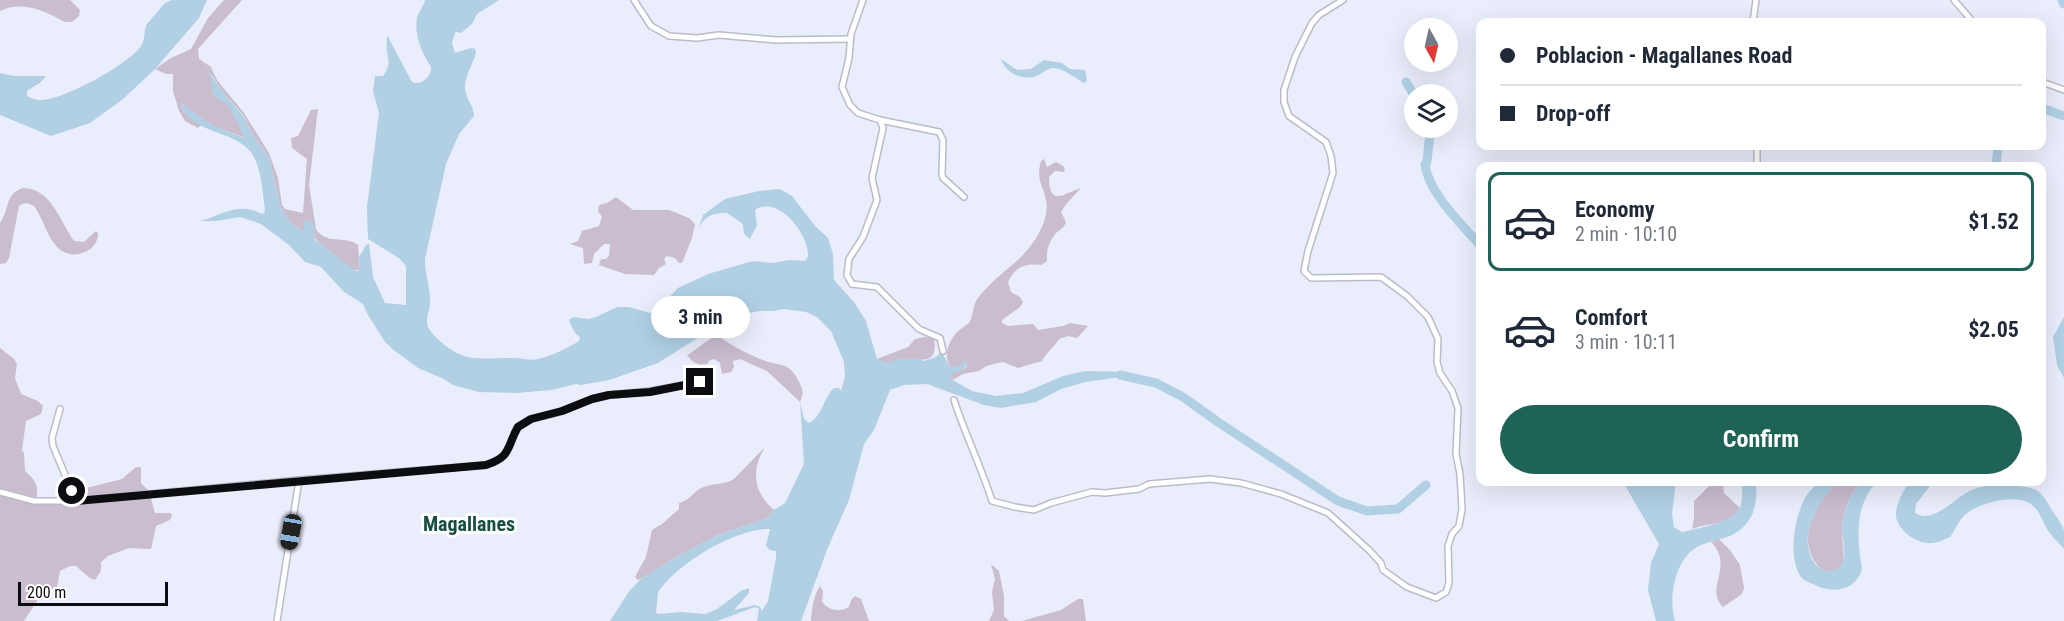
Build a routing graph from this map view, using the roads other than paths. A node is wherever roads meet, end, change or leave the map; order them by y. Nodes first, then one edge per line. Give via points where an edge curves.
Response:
1 (634, 0) edge
2 (863, 0) edge
3 (1343, 0) edge
4 (1756, 0) edge
5 (1954, 0) edge
6 (1754, 18) edge
7 (1970, 18) edge
8 (850, 39) junction
9 (2046, 83) edge
10 (2064, 90) edge
11 (880, 120) junction
12 (964, 197) dead end
13 (943, 351) dead end
14 (700, 382) dead end
15 (954, 400) dead end
16 (60, 409) dead end
17 (299, 480) junction
18 (0, 492) edge
19 (76, 501) junction
20 (277, 621) edge

1 - 8 street via 651,26 669,36
2 - 8 street
3 - 15 street via 1312,23 1294,57 1284,90 1289,116 1326,142 1333,173 1304,271 1311,278 1381,277 1428,317 1438,339 1440,373 1458,408 1456,454 1462,509 1459,526 1448,546 1446,592 1436,598 1407,587 1383,570 1369,550 1328,513 1241,483 1210,479 1149,484 1139,489 1092,492 1034,510 993,501
4 - 6 street
5 - 7 street
8 - 11 street via 842,87 858,113
9 - 10 street
11 - 12 street via 939,132 943,140 943,178
11 - 13 street via 883,128 872,178 877,200 863,237 849,259 847,275 852,284 877,287 920,329 940,338
14 - 17 street via 609,395 531,419 518,427 509,451 486,465
16 - 19 street via 53,446
17 - 19 street
17 - 20 street
18 - 19 street via 34,501

